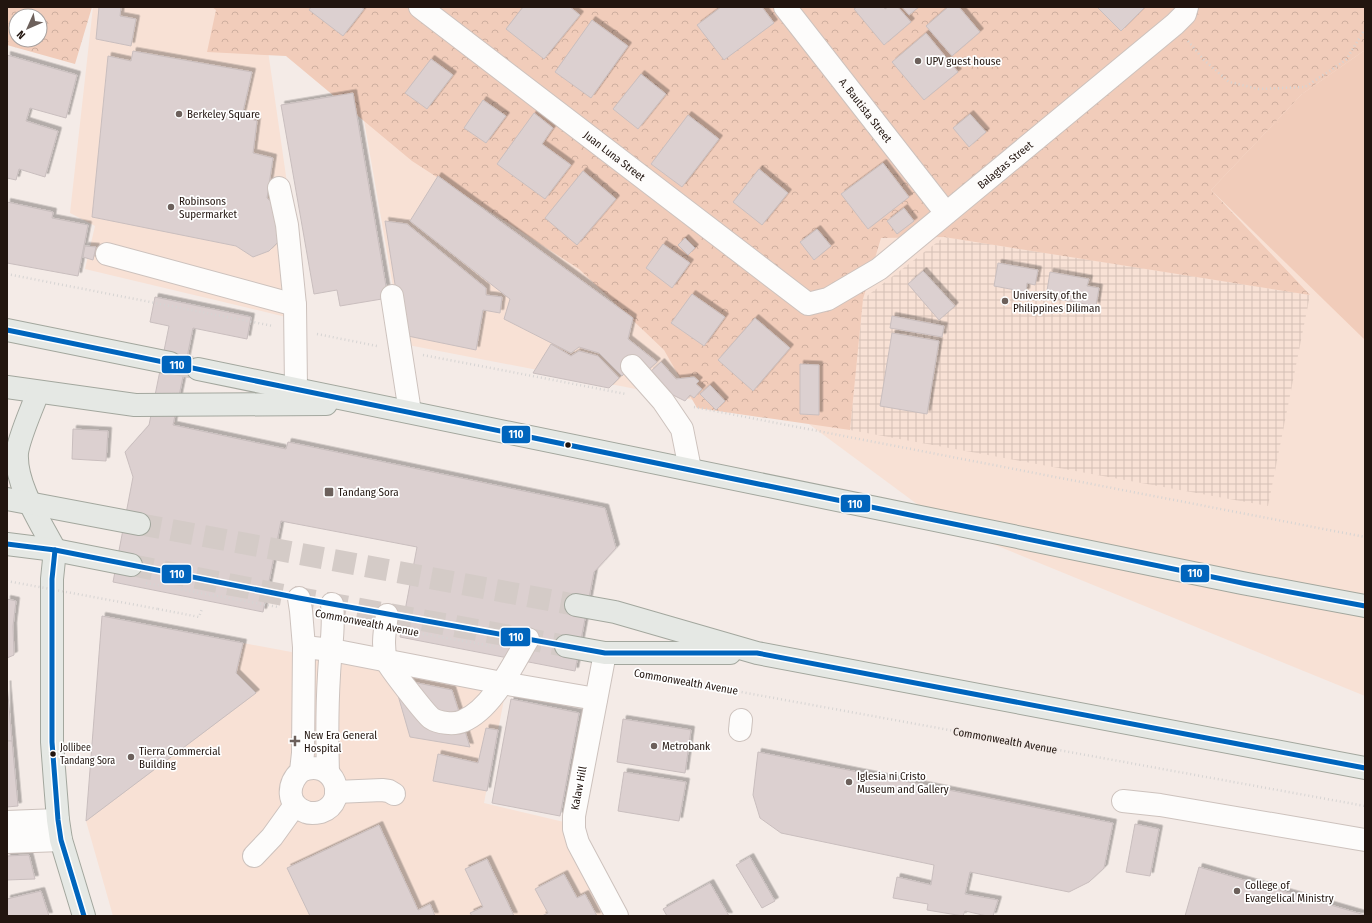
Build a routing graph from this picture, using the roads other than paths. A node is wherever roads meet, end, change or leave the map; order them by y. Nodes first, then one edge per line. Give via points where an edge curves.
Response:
1 (420, 7) edge
2 (785, 7) edge
3 (1181, 16) edge
4 (279, 188) dead end
5 (946, 213) junction
6 (107, 254) dead end
7 (392, 296) dead end
8 (808, 304) joint
9 (295, 305) junction
10 (7, 330) edge
11 (170, 363) tunnel mouth
12 (632, 366) dead end
13 (198, 369) tunnel mouth
14 (7, 388) edge
15 (296, 388) junction
16 (38, 392) junction
17 (371, 404) junction
18 (410, 412) junction
19 (13, 450) edge
20 (690, 469) junction
21 (7, 499) edge
22 (38, 505) junction
23 (139, 524) tunnel mouth
24 (7, 535) edge
25 (7, 544) edge
26 (55, 550) junction
27 (135, 573) tunnel mouth
28 (332, 604) dead end
29 (576, 604) tunnel mouth
30 (300, 605) road end
31 (1365, 606) edge
32 (386, 621) road end
33 (524, 646) road end
34 (566, 646) tunnel mouth
35 (304, 647) junction
36 (332, 650) junction
37 (605, 652) junction
38 (757, 653) junction
39 (387, 661) junction
40 (502, 683) junction
41 (596, 700) junction
42 (1365, 768) edge
43 (301, 771) junction
44 (332, 783) junction
45 (394, 794) dead end
46 (1123, 802) dead end
47 (295, 805) junction
48 (7, 822) edge
49 (60, 830) junction
50 (1365, 840) edge
51 (7, 842) edge
52 (254, 856) dead end
53 (84, 916) edge
54 (617, 916) edge

1 - 8 street, Juan Luna Street
2 - 5 street, A. Bautista Street
3 - 5 street, Balagtas Street
4 - 9 street via 288,225
5 - 8 street, Balagtas Street via 920,243 828,299
6 - 9 street
7 - 18 street
9 - 15 street
10 - 11 main road
12 - 20 street via 663,401 682,429
13 - 15 main road
14 - 16 main road
15 - 17 main road
16 - 17 main road via 135,405
16 - 19 main road
17 - 18 main road
18 - 20 main road
19 - 22 main road via 17,458 19,476
20 - 31 main road
21 - 22 main road
22 - 23 main road
22 - 26 main road
24 - 26 main road
25 - 26 main road
26 - 27 main road
26 - 49 main road via 52,579 52,742
28 - 36 street
29 - 38 main road, Commonwealth Avenue via 615,612
30 - 35 street
32 - 39 street via 383,642
33 - 40 street
34 - 37 main road, Commonwealth Avenue
35 - 36 street
35 - 43 street
36 - 39 street
36 - 44 street via 327,741
37 - 38 main road, Commonwealth Avenue
37 - 41 street, Kalaw Hill
38 - 42 main road, Commonwealth Avenue
39 - 40 street
39 - 40 street via 431,718 446,723 462,722 481,709
40 - 41 street
41 - 54 street, Kalaw Hill via 574,816 574,829 578,843
43 - 44 street via 308,768 322,769
43 - 47 street via 292,782 291,798
44 - 45 street via 389,791
44 - 47 street via 331,806 317,813 309,813
46 - 50 street via 1160,805
47 - 52 street via 272,837
48 - 49 street
49 - 51 street
49 - 53 main road

